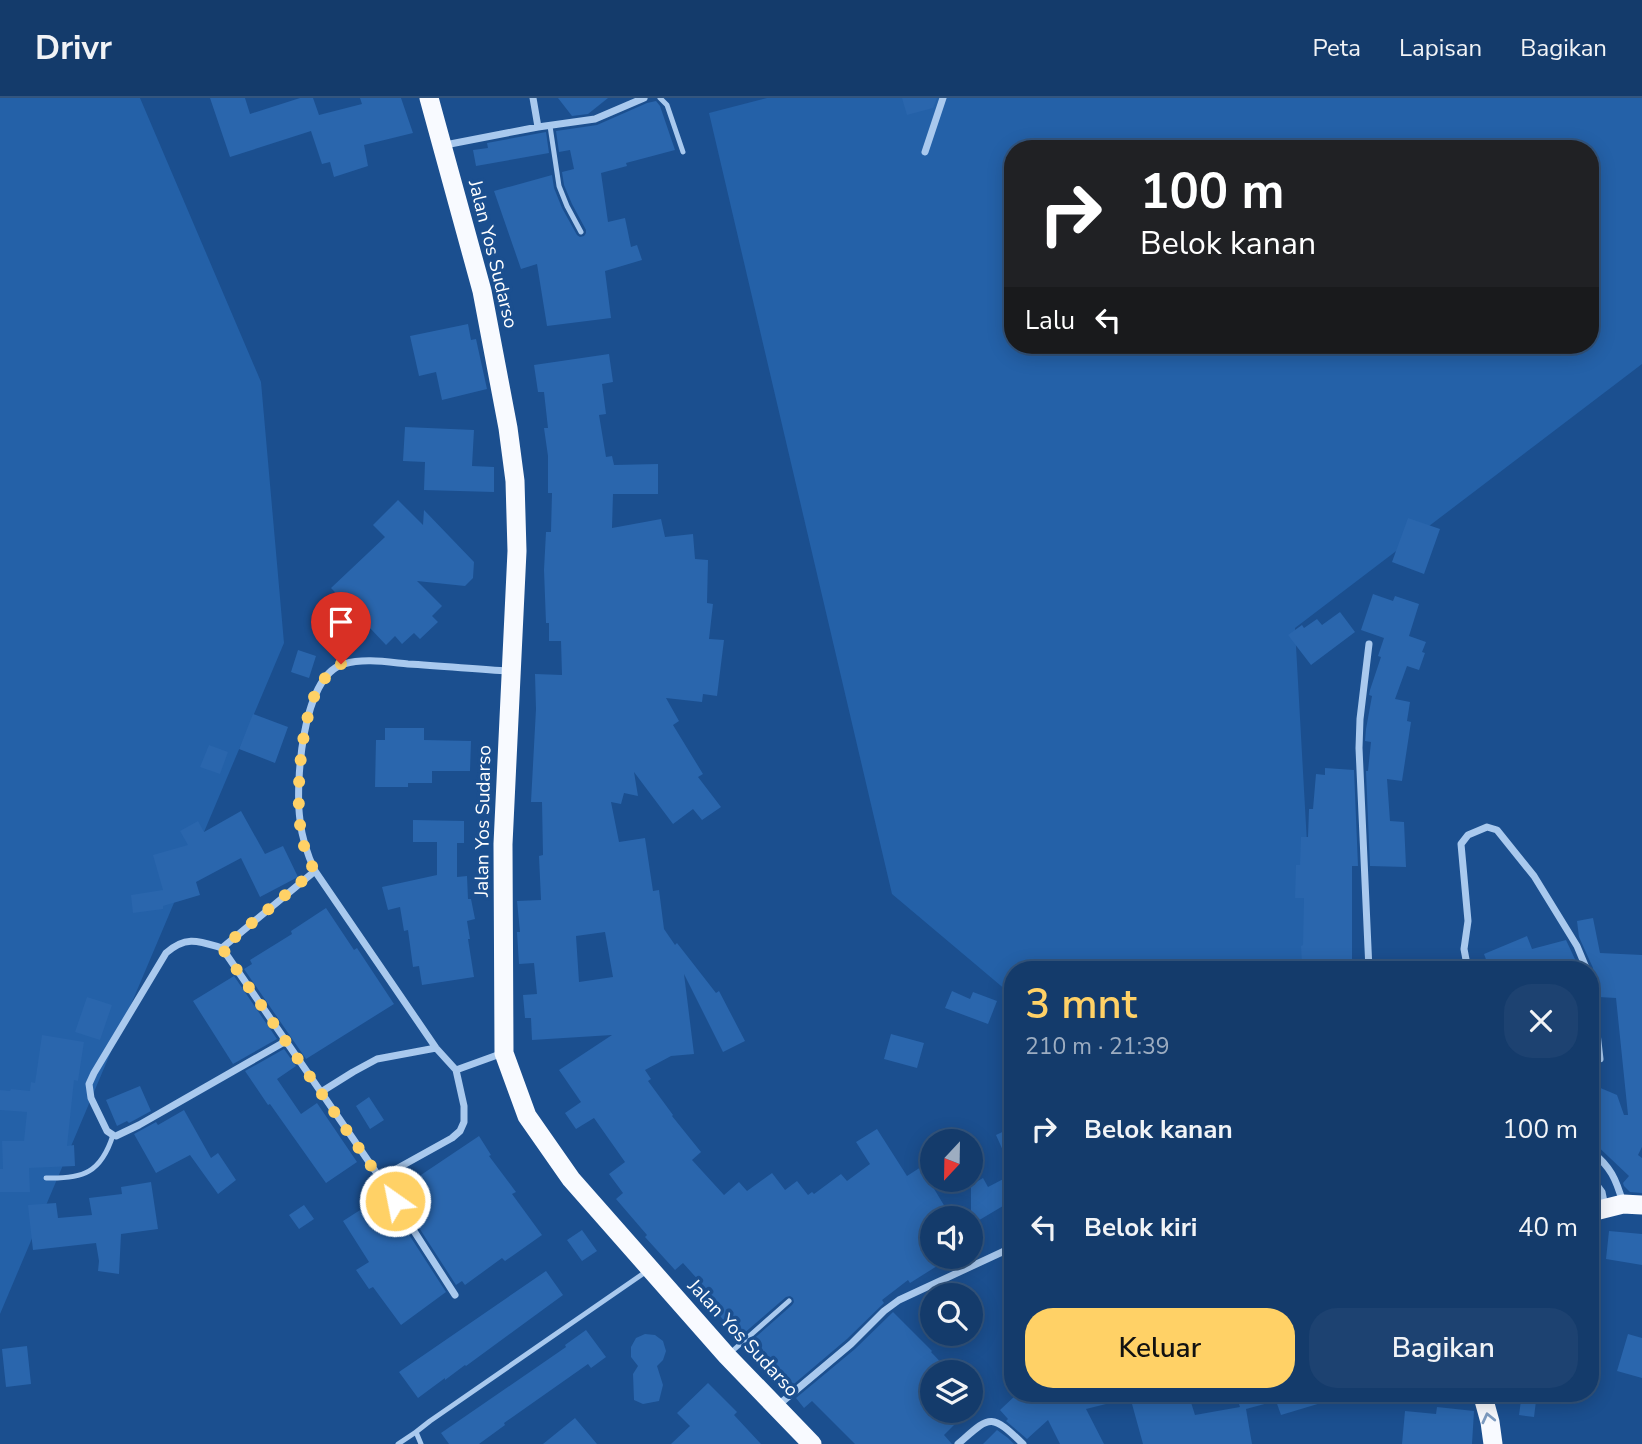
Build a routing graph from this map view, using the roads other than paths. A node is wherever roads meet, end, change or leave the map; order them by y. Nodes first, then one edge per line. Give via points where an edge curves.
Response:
1 (429, 98) edge
2 (533, 98) edge
3 (644, 98) edge
4 (660, 98) edge
5 (943, 98) edge
6 (550, 126) junction
7 (538, 127) junction
8 (442, 146) junction
9 (683, 152) dead end
10 (925, 152) dead end
11 (581, 232) dead end
12 (1369, 644) dead end
13 (510, 671) junction
14 (314, 871) junction
15 (222, 948) junction
16 (1369, 961) edge
17 (1466, 961) edge
18 (1583, 961) edge
19 (286, 1041) junction
20 (436, 1048) junction
21 (1599, 1050) edge
22 (504, 1053) junction
23 (1600, 1059) dead end
24 (456, 1070) junction
25 (321, 1092) junction
26 (113, 1135) junction
27 (1599, 1158) edge
28 (46, 1178) dead end
29 (380, 1178) junction
30 (1599, 1188) edge
31 (1615, 1207) edge
32 (1004, 1251) edge
33 (650, 1269) junction
34 (455, 1296) dead end
35 (789, 1301) dead end
36 (727, 1356) junction
37 (1484, 1402) edge
38 (776, 1407) junction
39 (416, 1432) junction
40 (398, 1444) edge
41 (421, 1444) edge
42 (812, 1444) edge
43 (958, 1444) edge
44 (1023, 1444) edge
45 (1493, 1444) edge

1 - 8 highway, Jalan Yos Sudarso
2 - 7 street
3 - 6 street via 595,119
4 - 9 lane via 667,105
5 - 10 street
6 - 7 street
6 - 11 lane via 559,186
7 - 8 street
8 - 13 highway, Jalan Yos Sudarso via 482,291 510,441 517,522
12 - 16 street via 1359,748
13 - 14 street via 367,662 341,664 328,674 317,689 307,720 298,794 304,845
13 - 22 highway, Jalan Yos Sudarso via 503,844
14 - 15 street
14 - 20 street
15 - 19 street
15 - 26 street via 187,941 166,953 94,1073 89,1084 91,1098
17 - 18 street via 1461,844 1468,835 1487,827 1497,830 1523,861
19 - 25 street
19 - 26 street via 132,1129
20 - 24 street
20 - 25 street via 377,1059
21 - 23 street
22 - 24 street
22 - 33 highway, Jalan Yos Sudarso via 527,1116 571,1180
24 - 29 street via 464,1106 460,1131
25 - 29 street
26 - 28 lane via 108,1150 91,1171
27 - 31 street via 1613,1173
29 - 34 street
30 - 31 street
32 - 38 street via 899,1300
33 - 36 highway, Jalan Yos Sudarso
33 - 39 lane
35 - 36 lane
36 - 38 highway, Jalan Yos Sudarso
45 -> 37 highway
38 - 42 highway, Jalan Yos Sudarso
39 - 40 lane
39 - 41 lane
43 - 44 street via 990,1421 1005,1427

